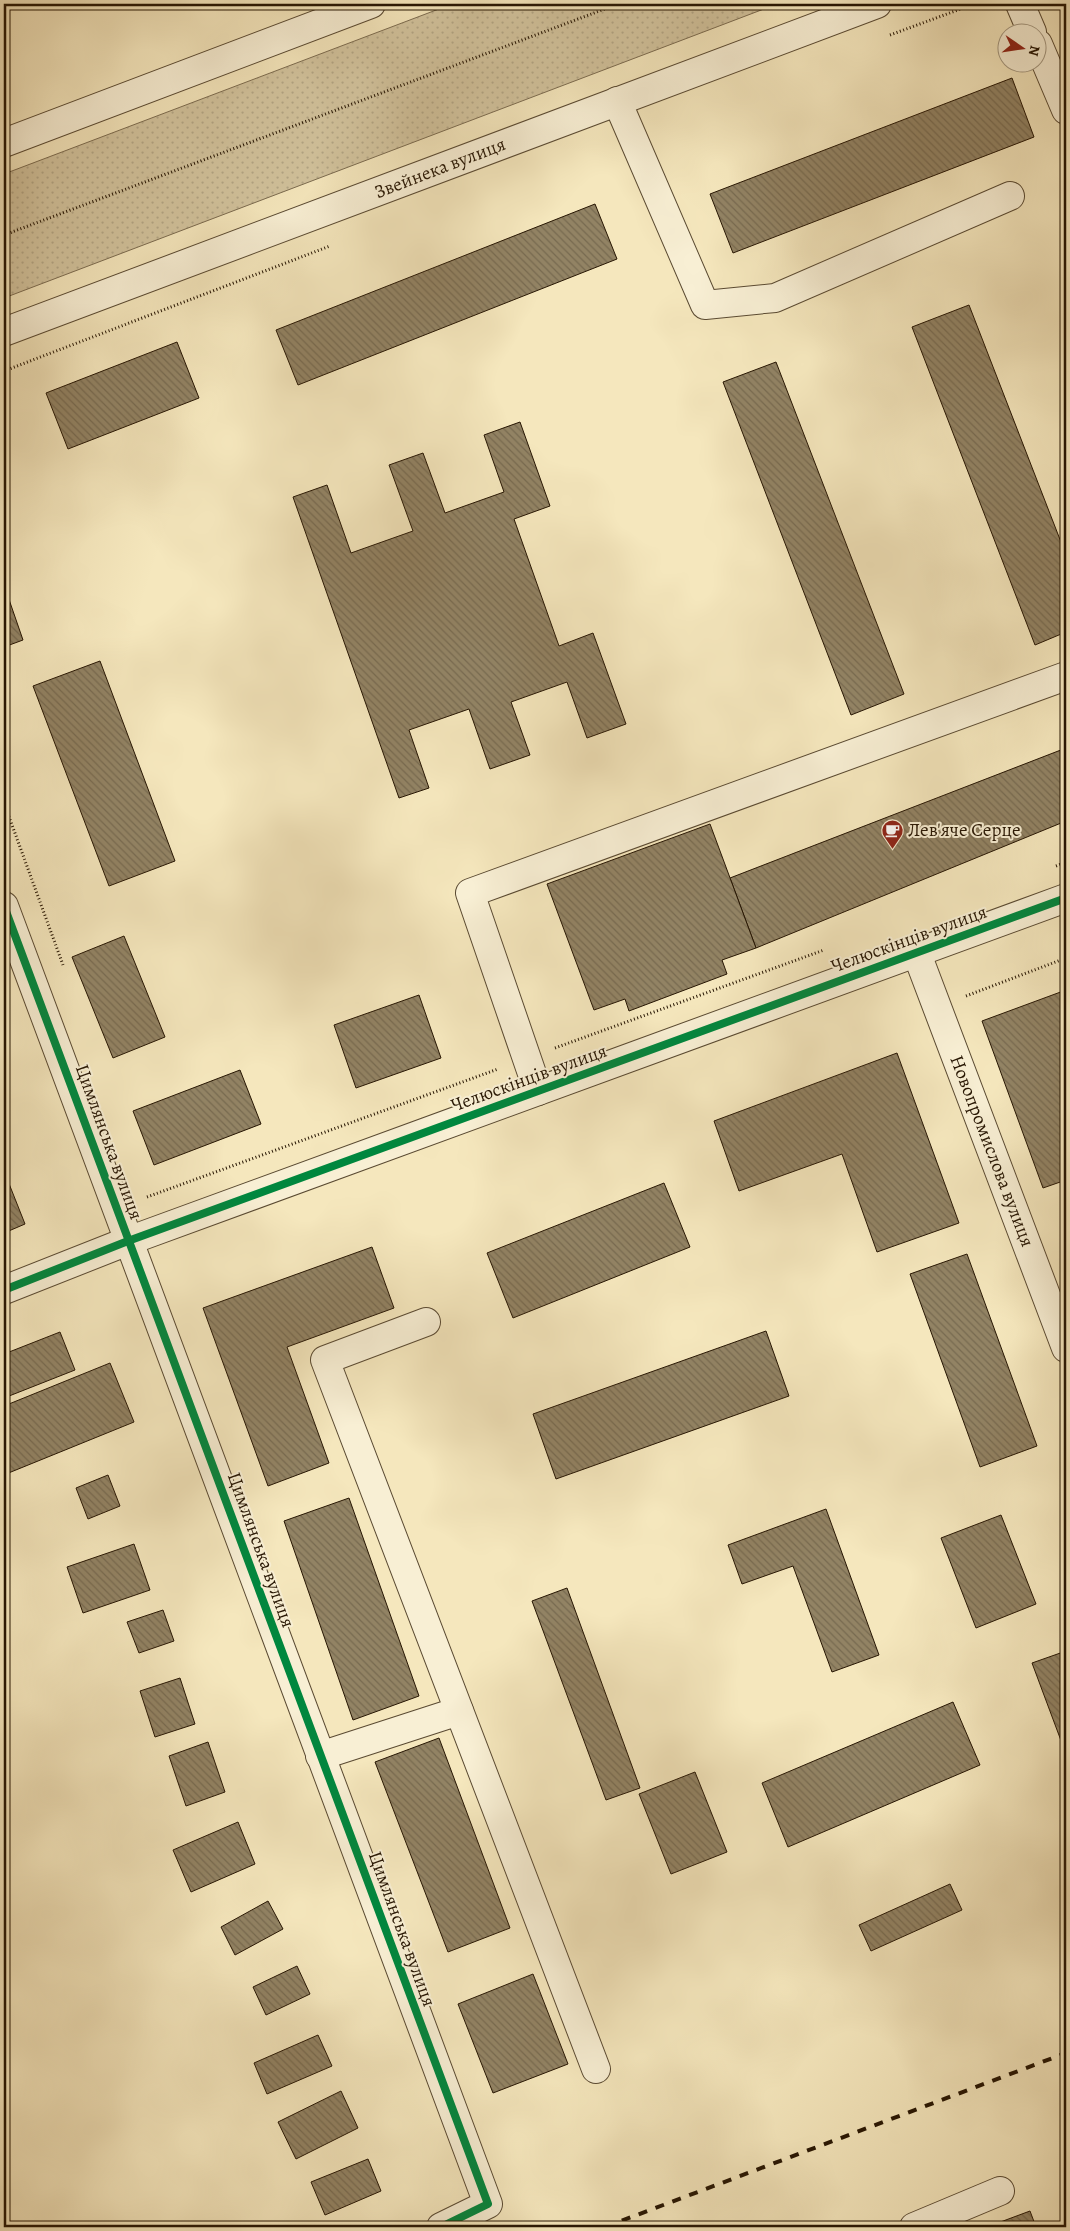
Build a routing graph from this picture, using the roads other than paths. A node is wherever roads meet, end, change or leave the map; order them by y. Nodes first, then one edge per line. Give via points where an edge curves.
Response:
1 (371, 4) edge
2 (876, 4) edge
3 (1020, 4) edge
4 (1028, 22) edge
5 (1048, 68) edge
6 (617, 101) junction
7 (1066, 110) edge
8 (4, 143) edge
9 (1010, 196) dead end
10 (4, 332) edge
11 (1066, 676) edge
12 (1066, 898) edge
13 (4, 906) edge
14 (917, 954) junction
15 (538, 1092) junction
16 (128, 1241) junction
17 (4, 1290) edge
18 (426, 1322) dead end
19 (1066, 1348) edge
20 (459, 1711) junction
21 (320, 1756) junction
22 (596, 2069) dead end
23 (1000, 2191) dead end
24 (441, 2227) edge
25 (914, 2227) edge

1 - 8 street
2 - 6 street, Звейнека вулиця
3 - 4 street
5 - 7 street
6 - 9 street via 705,305 775,298
6 - 10 street, Звейнека вулиця
11 - 15 street via 470,893
12 - 14 street, Челюскінців вулиця
13 - 16 street, Цимлянська вулиця
14 - 15 street, Челюскінців вулиця
14 - 19 street, Новопромислова вулиця
15 - 16 street, Челюскінців вулиця
16 - 17 street, Челюскінців вулиця
16 - 21 street, Цимлянська вулиця
18 - 20 street via 325,1360
20 - 21 street
20 - 22 street
21 - 24 street, Цимлянська вулиця via 488,2204
23 - 25 street

